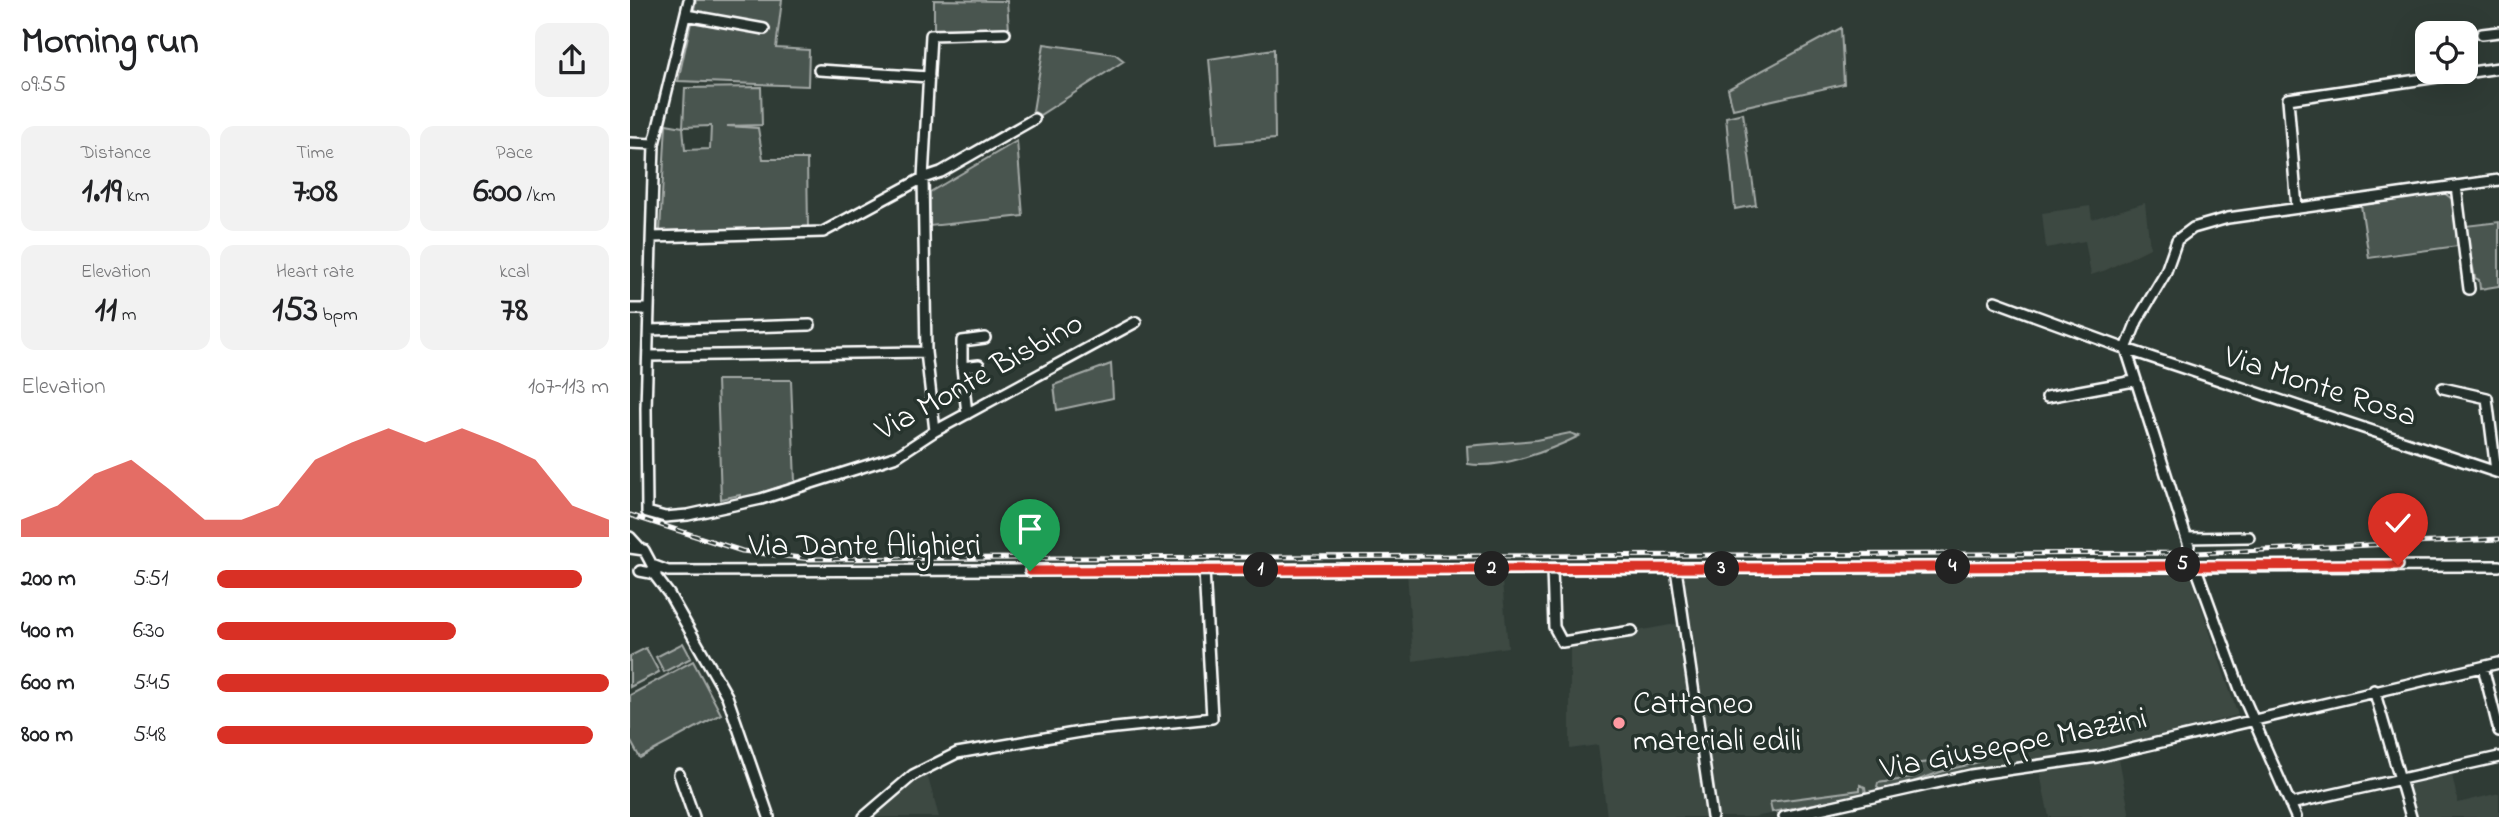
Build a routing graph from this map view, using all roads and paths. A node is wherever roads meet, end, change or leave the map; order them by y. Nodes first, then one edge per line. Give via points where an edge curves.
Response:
1 (689, 0) edge
2 (686, 15) junction
3 (764, 29) dead end
4 (2499, 32) edge
5 (1005, 33) dead end
6 (2482, 34) dead end
7 (2499, 68) edge
8 (818, 70) dead end
9 (929, 77) junction
10 (1034, 119) dead end
11 (630, 143) edge
12 (654, 144) junction
13 (923, 178) junction
14 (2499, 180) edge
15 (2456, 186) junction
16 (2298, 208) junction
17 (652, 236) junction
18 (2469, 289) dead end
19 (1995, 301) dead end
20 (630, 309) edge
21 (649, 309) junction
22 (1136, 322) dead end
23 (810, 325) dead end
24 (649, 330) junction
25 (985, 338) dead end
26 (2126, 349) junction
27 (926, 352) junction
28 (648, 356) junction
29 (979, 365) dead end
30 (962, 367) junction
31 (2134, 381) junction
32 (2444, 388) dead end
33 (2047, 397) dead end
34 (967, 414) junction
35 (935, 431) junction
36 (2497, 472) edge
37 (630, 537) edge
38 (2249, 537) dead end
39 (635, 548) edge
40 (648, 560) junction
41 (2195, 565) junction
42 (2499, 566) edge
43 (1552, 569) junction
44 (1676, 569) junction
45 (1204, 570) junction
46 (635, 571) edge
47 (665, 572) junction
48 (668, 589) junction
49 (1632, 631) dead end
50 (2499, 663) edge
51 (2483, 667) junction
52 (2374, 690) junction
53 (2253, 719) junction
54 (2499, 731) edge
55 (2499, 757) edge
56 (679, 774) dead end
57 (2401, 780) junction
58 (2290, 804) junction
59 (694, 817) edge
60 (769, 817) edge
61 (864, 817) edge
62 (1712, 817) edge
63 (1784, 817) edge
64 (2296, 817) edge
65 (2411, 817) edge

1 - 2 street
2 - 3 street
2 - 12 street
4 - 6 street
5 - 9 street via 931,35
7 - 16 street via 2288,99
8 - 9 street
9 - 13 street
10 - 13 street
11 - 12 street
12 - 17 street
13 - 17 street via 823,232
13 - 27 street
14 - 15 street
15 - 16 street
15 - 18 street
16 - 26 street via 2214,221 2182,234
17 - 21 street
19 - 26 street, Via Monte Rosa
20 - 21 street
21 - 24 street
22 - 34 street, Via Monte Bisbino
23 - 24 street
24 - 28 street
25 - 30 street via 962,341
26 - 31 street
26 - 36 street, Via Monte Rosa
27 - 28 street
27 - 35 street
28 - 35 street, Via Monte Bisbino via 645,508 651,514 676,517 761,499 897,456
29 - 30 street
30 - 34 street
31 - 33 street
31 - 38 street via 2188,542
32 - 36 street via 2487,398
34 - 35 street, Via Monte Bisbino
37 - 39 street
39 - 40 street via 646,553
40 - 46 street via 645,568
40 - 47 street
41 - 42 street, Via Dante Alighieri
41 - 44 street, Via Dante Alighieri
41 - 53 street
43 - 44 street, Via Dante Alighieri
43 - 45 street, Via Dante Alighieri
43 - 49 street via 1554,627 1562,642
44 - 62 street
45 - 47 street, Via Dante Alighieri
45 - 61 street via 1212,718 1086,731 957,753 913,775
46 - 47 street, Via Dante Alighieri
47 - 48 street
47 - 48 street via 670,577
48 - 60 street via 727,696
50 - 51 street, Via Giuseppe Mazzini
51 - 52 street, Via Giuseppe Mazzini
51 - 54 street
52 - 53 street, Via Giuseppe Mazzini
52 - 57 street
53 - 58 street
53 - 63 street, Via Giuseppe Mazzini via 2097,757 1971,775
55 - 57 street
56 - 59 street
57 - 58 street
57 - 65 street
58 - 64 street

